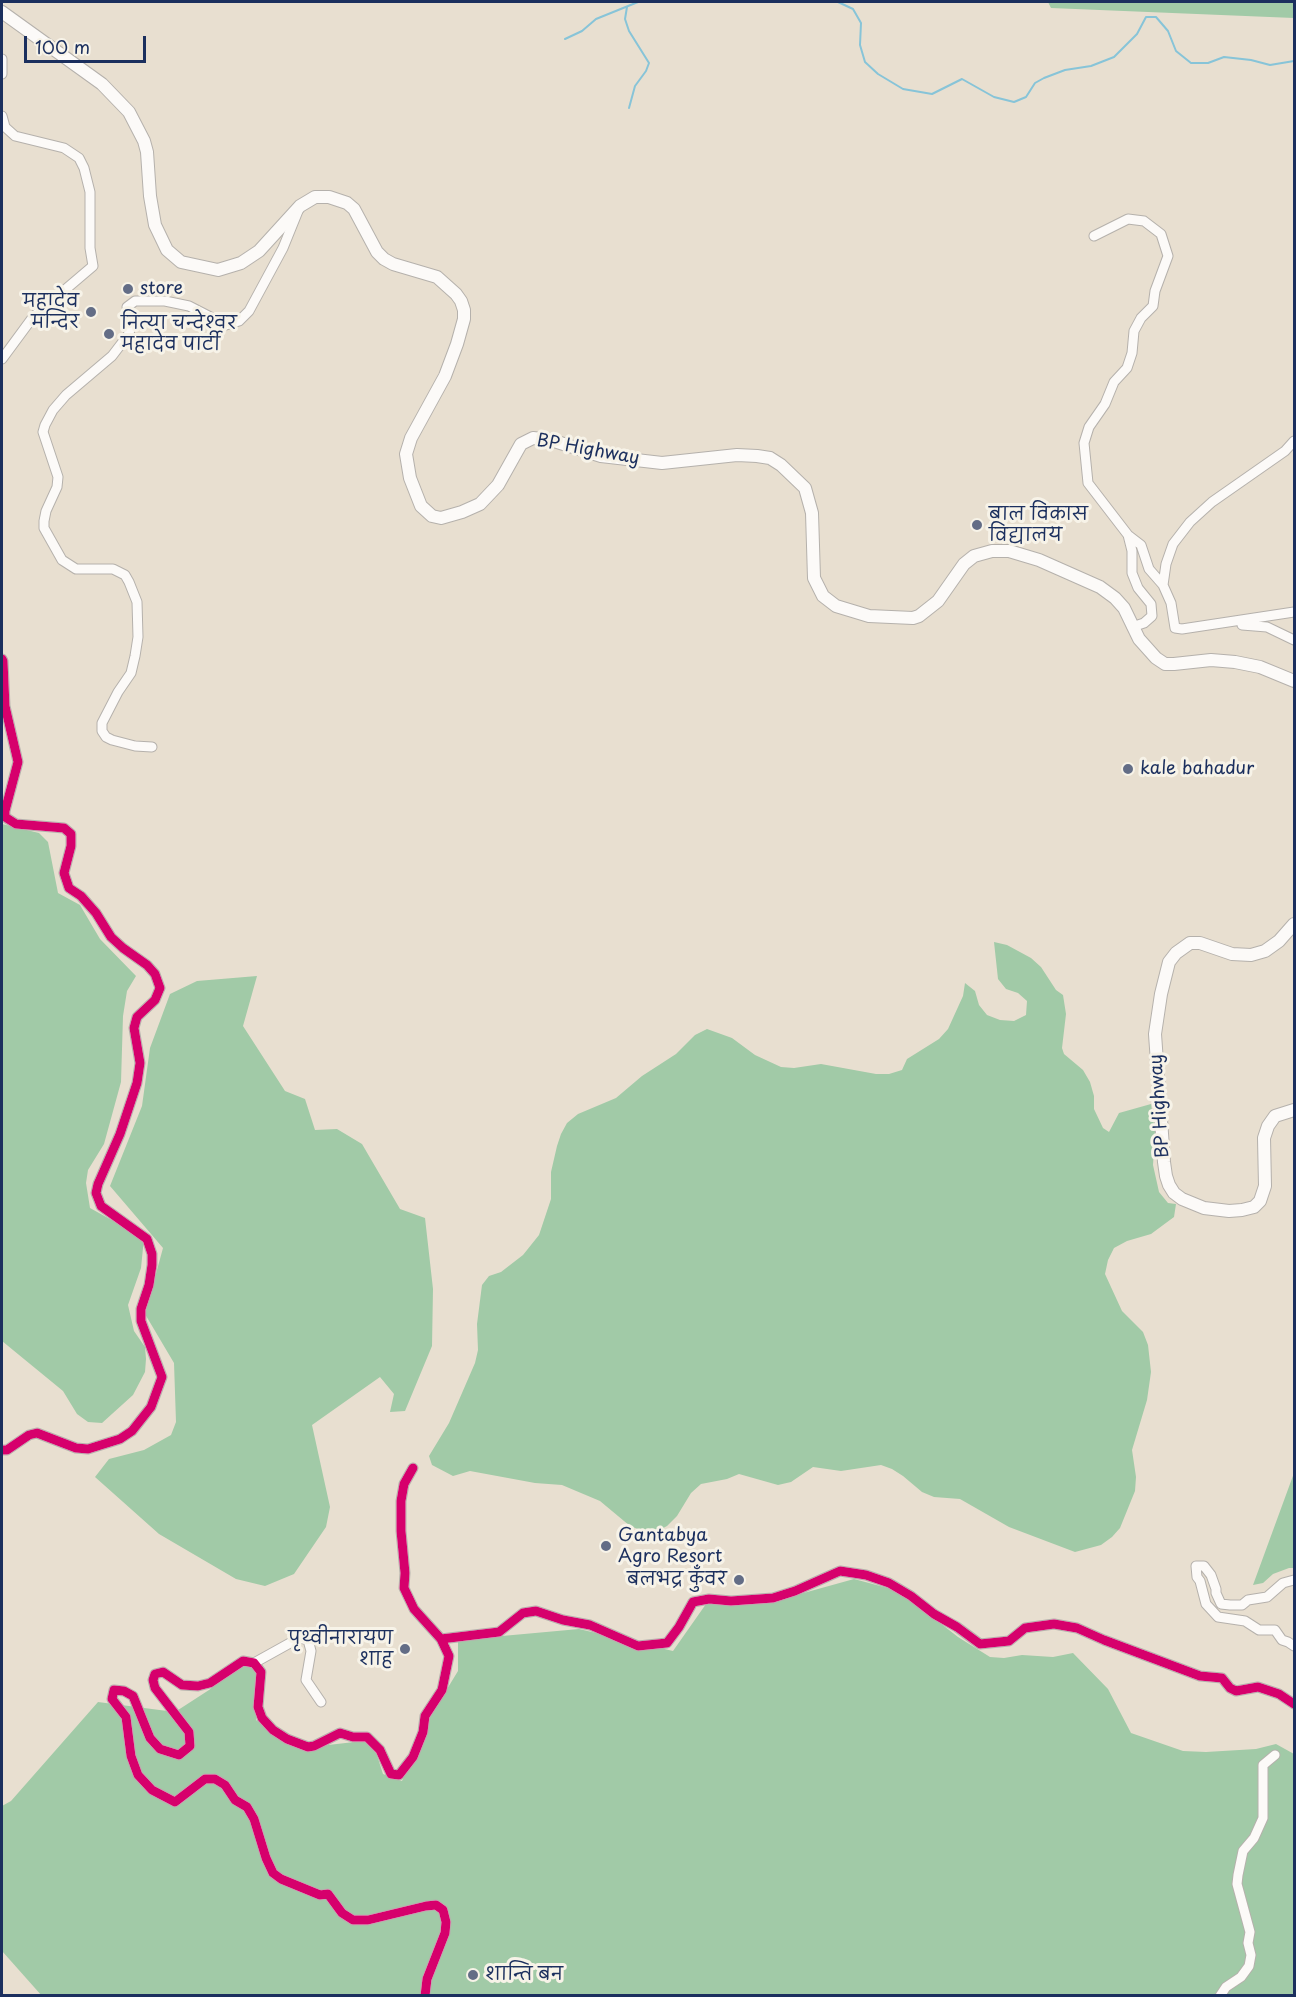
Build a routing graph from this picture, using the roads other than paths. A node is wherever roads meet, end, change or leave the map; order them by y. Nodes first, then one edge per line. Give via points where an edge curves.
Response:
1 (2, 12) edge
2 (2, 59) edge
3 (2, 74) edge
4 (2, 116) edge
5 (300, 206) junction
6 (1094, 236) dead end
7 (127, 307) dead end
8 (133, 323) dead end
9 (2, 358) edge
10 (1294, 441) edge
11 (1128, 535) junction
12 (1163, 585) junction
13 (1294, 612) edge
14 (1200, 625) junction
15 (1132, 627) junction
16 (1294, 640) edge
17 (2, 658) edge
18 (1294, 681) edge
19 (152, 747) dead end
20 (1294, 924) edge
21 (1294, 1110) edge
22 (2, 1450) edge
23 (412, 1468) dead end
24 (1294, 1580) edge
25 (441, 1639) junction
26 (1294, 1646) edge
27 (254, 1663) junction
28 (321, 1702) dead end
29 (1294, 1706) edge
30 (1275, 1755) dead end
31 (424, 1995) edge
32 (1220, 1995) edge

1 - 5 highway, BP Highway via 102,84 129,112 147,152 155,225 167,250 181,262 218,270 241,263 259,251
2 - 3 street
4 - 9 street via 5,127 15,136 64,148 79,159 90,192 93,266 33,317
5 - 7 street via 283,248 249,311 239,321 226,325 189,306 165,301 135,302
5 - 15 highway, BP Highway via 323,196 347,202 384,260 437,277 461,302 464,319 445,376 406,454 421,506 432,516 441,518 480,504 498,485 521,444 533,438 601,456 662,463 737,455 770,458 805,488 813,531 814,578 823,596 836,606 883,617 919,616 938,601 964,564 984,552 999,550 1039,560 1100,587 1124,608
6 - 11 street via 1128,219 1144,221 1161,234 1168,256 1153,306 1134,331 1126,368 1114,382 1084,443 1088,483
8 - 19 street via 112,356 66,395 45,425 43,432 58,477 44,521 62,560 76,569 113,569 129,582 137,602 135,656 131,673 102,723 102,731 112,740
10 - 12 street via 1190,522 1173,544
11 - 12 street via 1141,544 1149,569
11 - 15 street via 1132,573 1151,604 1152,616
12 - 14 street via 1175,628
13 - 14 street
14 - 16 street via 1268,627
15 - 18 highway, BP Highway via 1155,658 1165,664 1235,662
17 - 22 street via 5,706 18,762 5,817 16,824 64,828 71,834 64,873 69,888 96,913 111,937 147,965 160,988 155,1000 137,1017 137,1083 96,1193 101,1206 147,1239 152,1265 141,1321 162,1377 151,1407 132,1431 120,1438 88,1449 57,1443 37,1433
20 - 21 highway, BP Highway via 1265,951 1232,954 1190,943 1169,963 1155,1034 1169,1185 1182,1199 1204,1208 1229,1211 1254,1207 1265,1186 1264,1138 1268,1126 1275,1116
23 - 25 street via 401,1501 404,1588 414,1609
24 - 26 street via 1283,1583 1267,1597 1242,1605 1221,1604 1211,1575 1204,1566 1196,1566 1206,1604 1218,1617 1245,1621 1259,1630 1275,1630 1282,1640
25 - 27 street via 448,1656 442,1690 425,1716 412,1757 399,1775 391,1774 380,1750 367,1737 340,1732 308,1747 273,1730 258,1707 261,1672
25 - 29 street via 499,1632 523,1612 536,1611 590,1625 638,1646 667,1643 693,1602 773,1598 840,1571 889,1583 980,1644 1009,1641 1025,1628 1054,1624 1077,1628 1200,1676 1222,1678 1236,1691 1258,1687 1279,1694
27 - 28 street via 299,1638 308,1640 312,1651 306,1680
27 - 31 street via 243,1660 210,1683 198,1686 182,1685 163,1672 155,1674 155,1688 189,1732 190,1746 179,1755 160,1749 150,1738 133,1696 114,1690 112,1699 126,1717 131,1756 138,1775 153,1791 175,1802 206,1779 225,1785 254,1819 273,1873 320,1895 328,1894 342,1913 353,1920 426,1906 436,1905 443,1910 445,1933
30 - 32 street via 1263,1765 1263,1818 1243,1851 1238,1875 1250,1932 1249,1966

